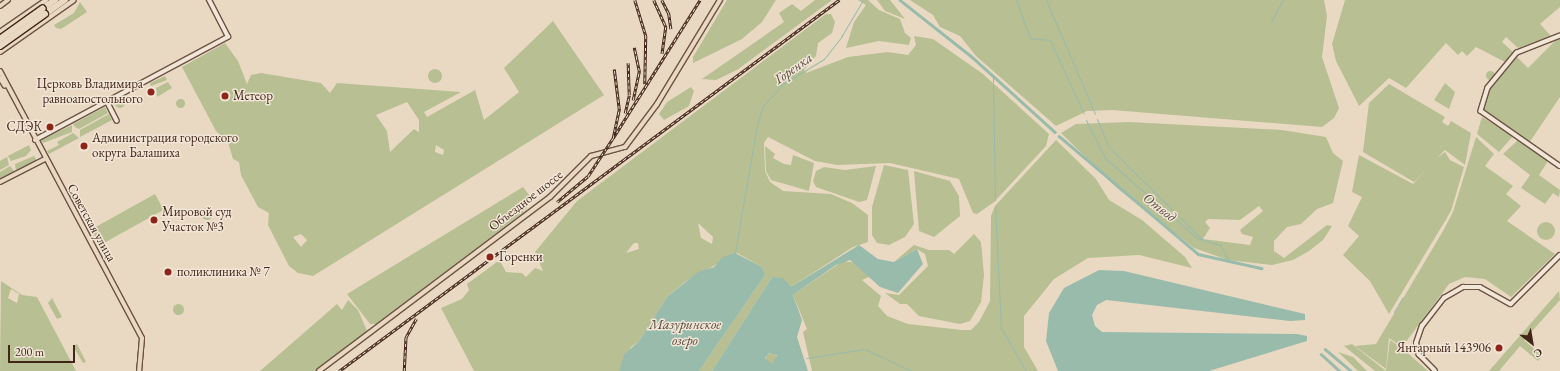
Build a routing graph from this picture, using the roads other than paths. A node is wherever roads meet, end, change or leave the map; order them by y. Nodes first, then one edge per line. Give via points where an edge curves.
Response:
1 (8, 0) edge
2 (46, 0) edge
3 (55, 0) edge
4 (65, 0) edge
5 (74, 0) edge
6 (209, 0) edge
7 (720, 0) edge
8 (0, 6) edge
9 (30, 11) junction
10 (43, 11) junction
11 (38, 26) junction
12 (0, 32) edge
13 (1560, 36) edge
14 (0, 39) edge
15 (0, 46) edge
16 (0, 52) edge
17 (0, 71) edge
18 (0, 78) edge
19 (7, 88) junction
20 (107, 101) junction
21 (117, 121) dead end
22 (35, 140) junction
23 (45, 159) junction
24 (1560, 166) edge
25 (0, 182) edge
26 (1560, 255) edge
27 (140, 371) edge
28 (319, 371) edge
29 (1435, 371) edge

1 - 8 main road
2 - 9 main road
3 - 10 highway
4 - 10 highway
5 - 11 main road
6 - 20 street via 228,37
7 - 28 main road, Объездное шоссе via 657,104 625,146 591,156 550,197
9 - 11 main road via 27,21
9 - 12 main road
10 - 14 highway, bridge
10 - 15 highway, bridge
11 - 16 main road
13 - 24 street via 1515,54 1488,88 1481,111
17 - 19 main road, Советская улица
18 - 19 main road, Советская улица
19 - 22 main road, Советская улица
20 - 21 street
20 - 22 street
22 - 23 main road, Советская улица
23 - 25 main road
23 - 27 main road, Советская улица via 142,338
26 - 29 street via 1511,304 1480,287 1463,287 1449,294 1417,337 1419,355

